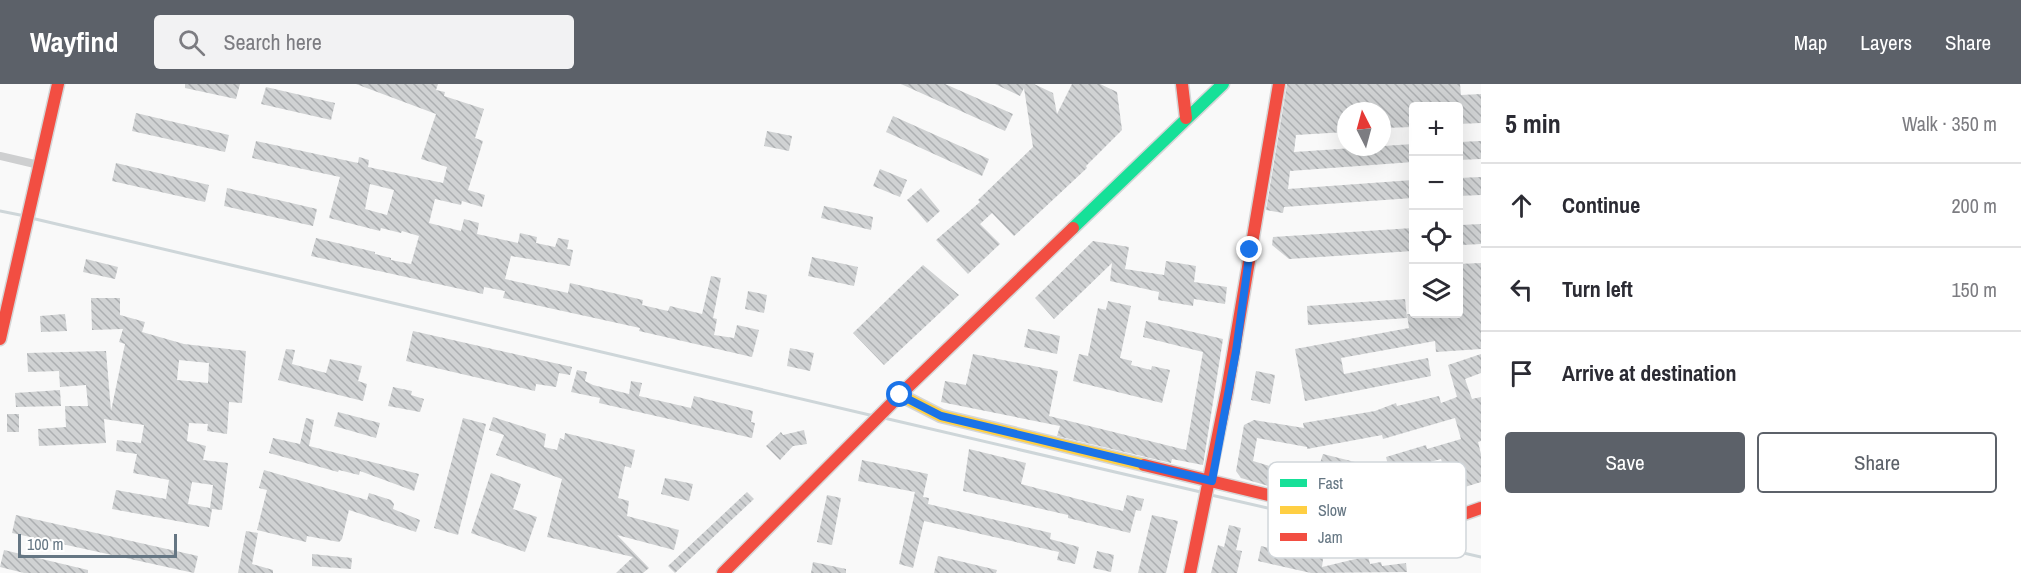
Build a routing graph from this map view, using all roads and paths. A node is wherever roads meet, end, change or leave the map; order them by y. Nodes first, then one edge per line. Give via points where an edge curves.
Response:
1 (58, 84) edge
2 (1182, 84) edge
3 (1223, 84) edge
4 (1279, 84) edge
5 (1186, 118) junction
6 (0, 156) edge
7 (39, 165) junction
8 (0, 339) edge
9 (900, 395) junction
10 (1211, 484) junction
11 (1268, 497) edge
12 (1481, 508) edge
13 (1466, 513) edge
14 (723, 573) edge
15 (1190, 573) edge

1 - 7 street
2 - 5 street
3 - 5 street
4 - 10 street
5 - 9 street
6 - 7 street
7 - 8 street
9 - 10 street via 941,416
9 - 14 street
10 - 11 street
10 - 15 street
12 - 13 street

